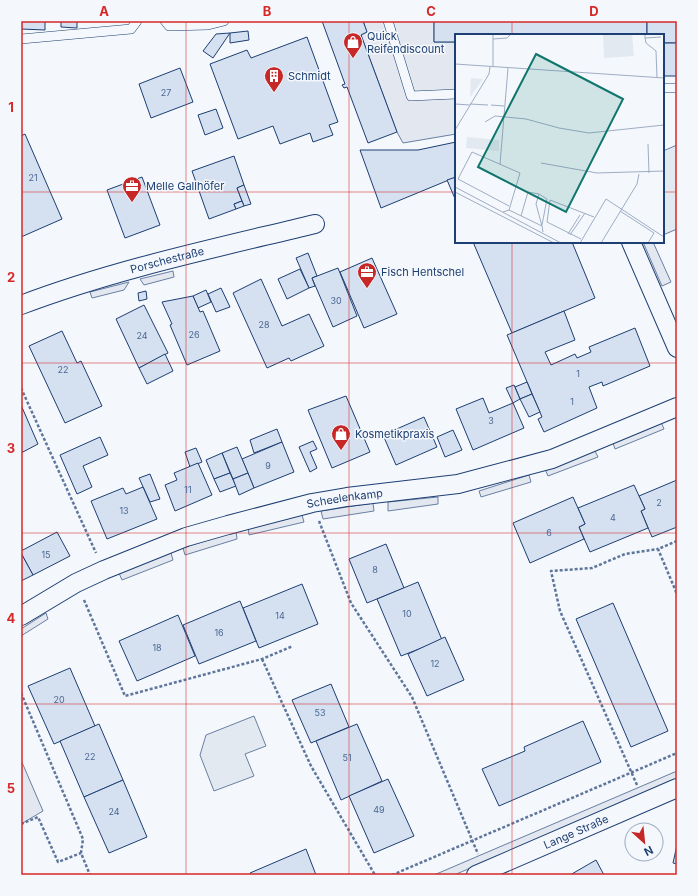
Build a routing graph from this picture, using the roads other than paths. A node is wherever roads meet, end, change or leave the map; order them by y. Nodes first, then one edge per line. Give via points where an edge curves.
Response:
1 (137, 21) edge
2 (166, 21) edge
3 (224, 21) edge
4 (388, 21) edge
5 (21, 39) edge
6 (664, 88) edge
7 (677, 88) edge
8 (455, 94) edge
9 (315, 224) dead end
10 (631, 243) edge
11 (21, 305) edge
12 (677, 348) edge
13 (677, 407) edge
14 (21, 616) edge
15 (677, 788) edge
16 (480, 873) edge

1 - 5 lane via 131,29
2 - 3 lane via 169,26
4 - 8 lane via 411,96
6 - 7 lane
9 - 11 street, Porschestraße via 136,267
10 - 12 street
13 - 14 street, Scheelenkamp via 552,459 465,482 312,503 186,537 76,583
15 - 16 street, Lange Straße

